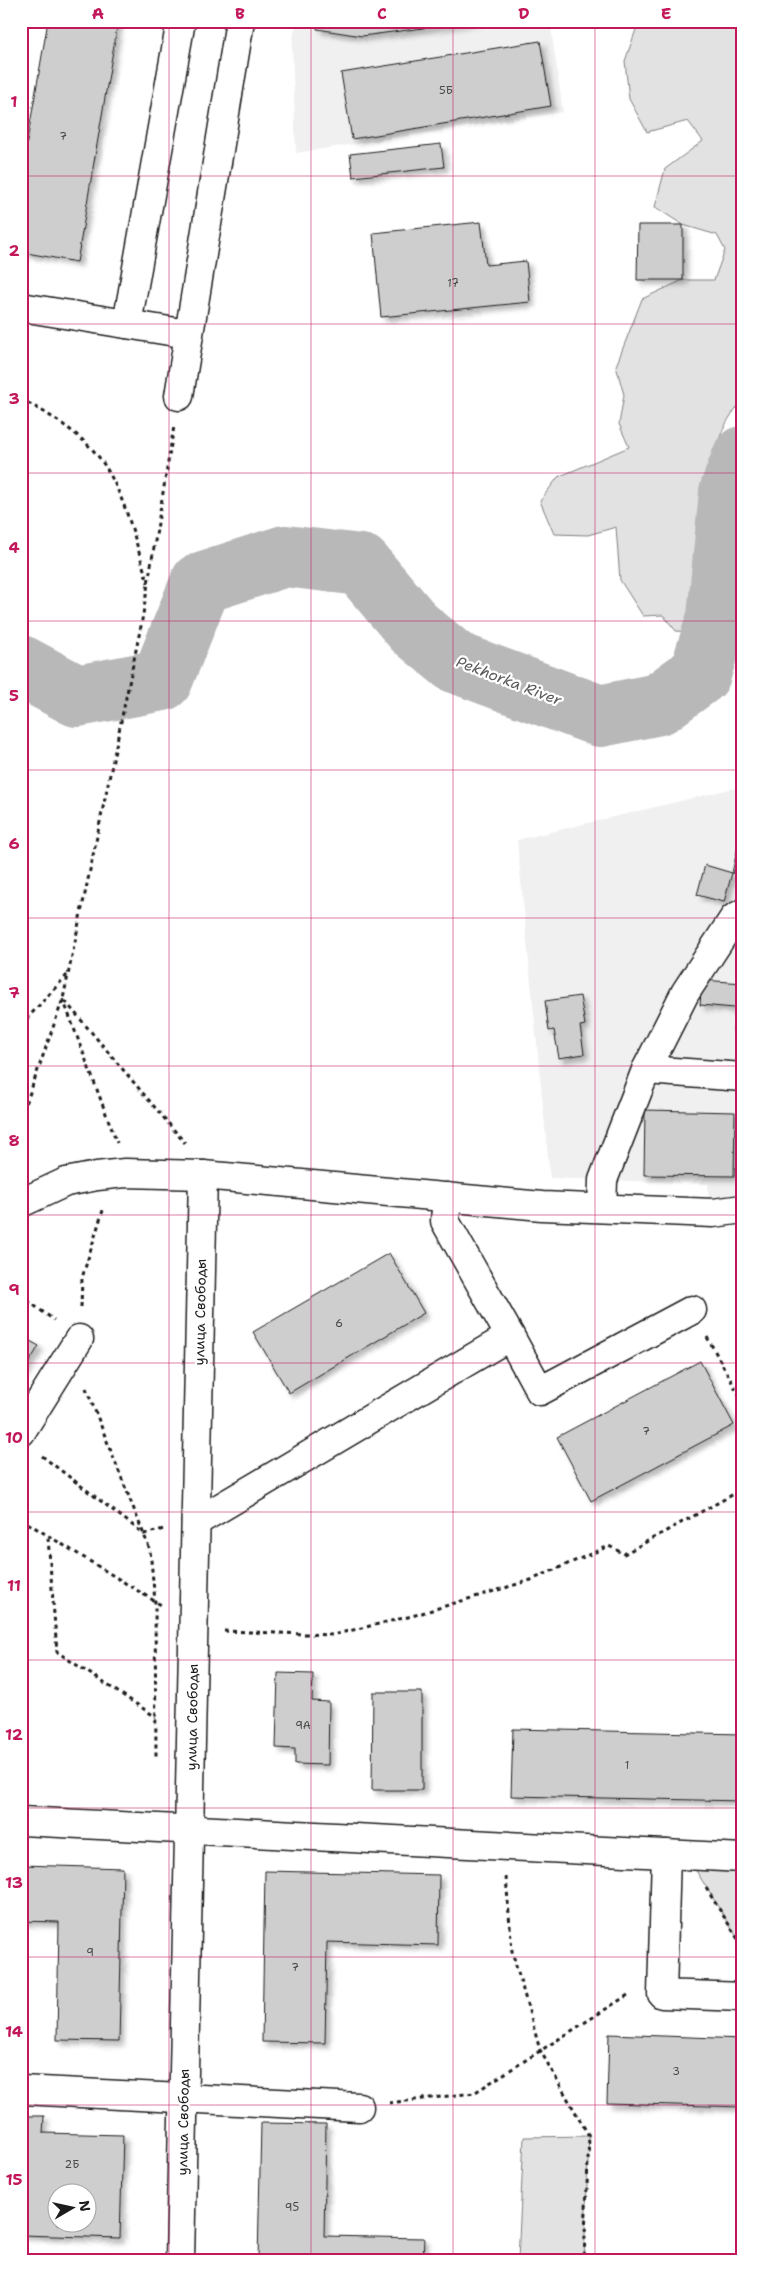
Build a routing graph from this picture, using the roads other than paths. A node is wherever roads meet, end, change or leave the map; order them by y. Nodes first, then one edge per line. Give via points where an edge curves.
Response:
1 (181, 21) edge
2 (240, 21) edge
3 (21, 307) edge
4 (128, 324) junction
5 (188, 334) junction
6 (179, 396) road end
7 (743, 913) edge
8 (646, 1070) junction
9 (743, 1076) edge
10 (203, 1175) junction
11 (447, 1196) junction
12 (21, 1203) edge
13 (602, 1208) junction
14 (743, 1209) edge
15 (692, 1310) road end
16 (510, 1336) junction
17 (79, 1339) road end
18 (29, 1442) edge
19 (196, 1522) junction
20 (21, 1821) edge
21 (189, 1830) junction
22 (676, 1855) junction
23 (743, 1858) edge
24 (743, 1997) edge
25 (21, 2090) edge
26 (184, 2098) junction
27 (359, 2107) road end
28 (180, 2260) edge

1 - 4 street
2 - 5 street
3 - 4 street
4 - 5 street
5 - 6 street
7 - 8 street via 734,918 685,992
8 - 9 street
8 - 13 street via 603,1180
10 - 11 street
10 - 12 street via 97,1176 66,1182
10 - 19 street, улица Свободы
11 - 13 street via 542,1206
11 - 16 street via 445,1221
13 - 14 street via 712,1213
15 - 16 street via 540,1391
16 - 19 street
17 - 18 street
19 - 21 street, улица Свободы
20 - 21 street
21 - 22 street
21 - 26 street, улица Свободы
22 - 23 street
22 - 24 street via 662,1994
25 - 26 street
26 - 27 street
26 - 28 street, улица Свободы

